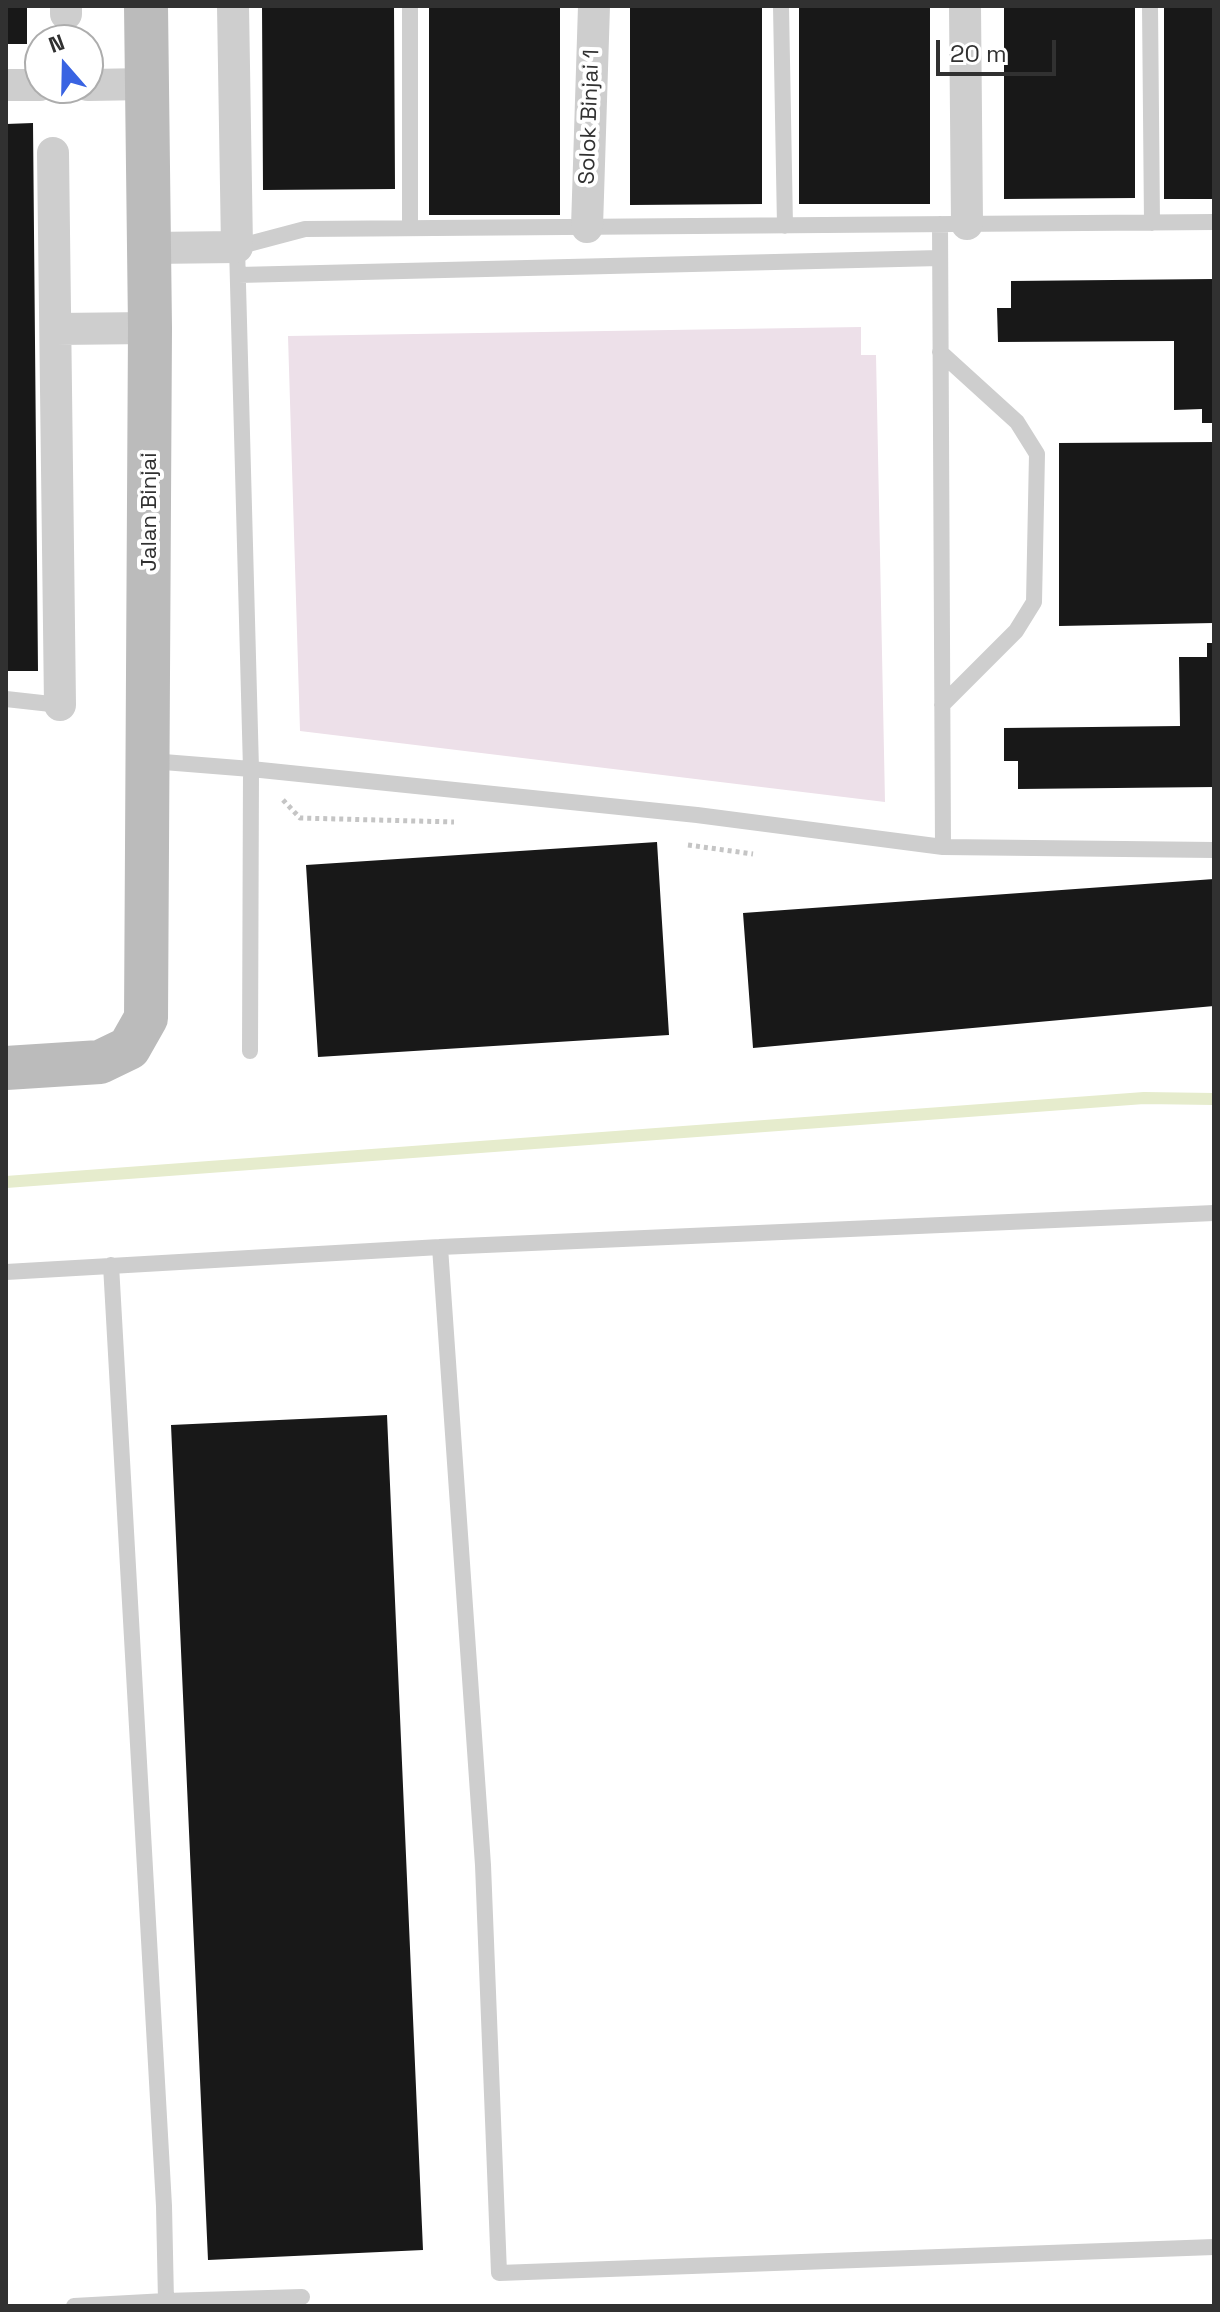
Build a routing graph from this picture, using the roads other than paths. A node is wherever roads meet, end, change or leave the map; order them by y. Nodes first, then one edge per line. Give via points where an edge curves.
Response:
1 (146, 6) edge
2 (233, 6) edge
3 (410, 6) edge
4 (594, 6) edge
5 (781, 6) edge
6 (965, 6) edge
7 (1150, 6) edge
8 (147, 84) junction
9 (104, 85) edge
10 (53, 153) dead end
11 (1214, 222) edge
12 (1152, 223) junction
13 (953, 224) junction
14 (785, 226) junction
15 (587, 227) junction
16 (410, 228) junction
17 (149, 248) junction
18 (940, 258) junction
19 (238, 261) junction
20 (150, 328) junction
21 (56, 329) junction
22 (940, 352) junction
23 (6, 699) edge
24 (60, 705) joint
25 (942, 705) junction
26 (149, 761) junction
27 (251, 769) junction
28 (943, 847) junction
29 (1214, 850) edge
30 (250, 1051) dead end
31 (6, 1068) edge
32 (1214, 1213) edge
33 (440, 1247) junction
34 (111, 1265) junction
35 (6, 1272) edge
36 (1214, 2247) edge
37 (302, 2297) dead end
38 (166, 2304) edge
39 (74, 2306) edge

1 - 8 street, Jalan Binjai
2 - 19 street
3 - 16 lane
4 - 15 street, Solok Binjai 1
5 - 14 lane
6 - 13 street
7 - 12 lane
8 - 9 street
8 - 17 street, Jalan Binjai
10 - 21 street
11 - 12 lane
12 - 13 lane
13 - 14 lane
13 - 18 lane
14 - 15 lane
15 - 16 lane
16 - 19 lane via 305,229
17 - 19 street
17 - 20 street, Jalan Binjai
18 - 19 lane
18 - 22 lane
19 - 27 lane
20 - 21 street
20 - 26 street, Jalan Binjai
21 - 24 street
22 - 25 lane
22 - 25 lane via 1017,422 1037,454 1034,602 1016,631
23 - 24 lane
25 - 28 lane
26 - 27 lane
26 - 31 street, Jalan Binjai via 146,1018 129,1048 100,1062
27 - 28 lane via 697,815
27 - 30 lane
28 - 29 lane
32 - 33 lane
33 - 34 lane
33 - 36 lane via 483,1865 499,2273
34 - 35 lane
34 - 38 lane
37 - 38 lane
38 - 39 lane

